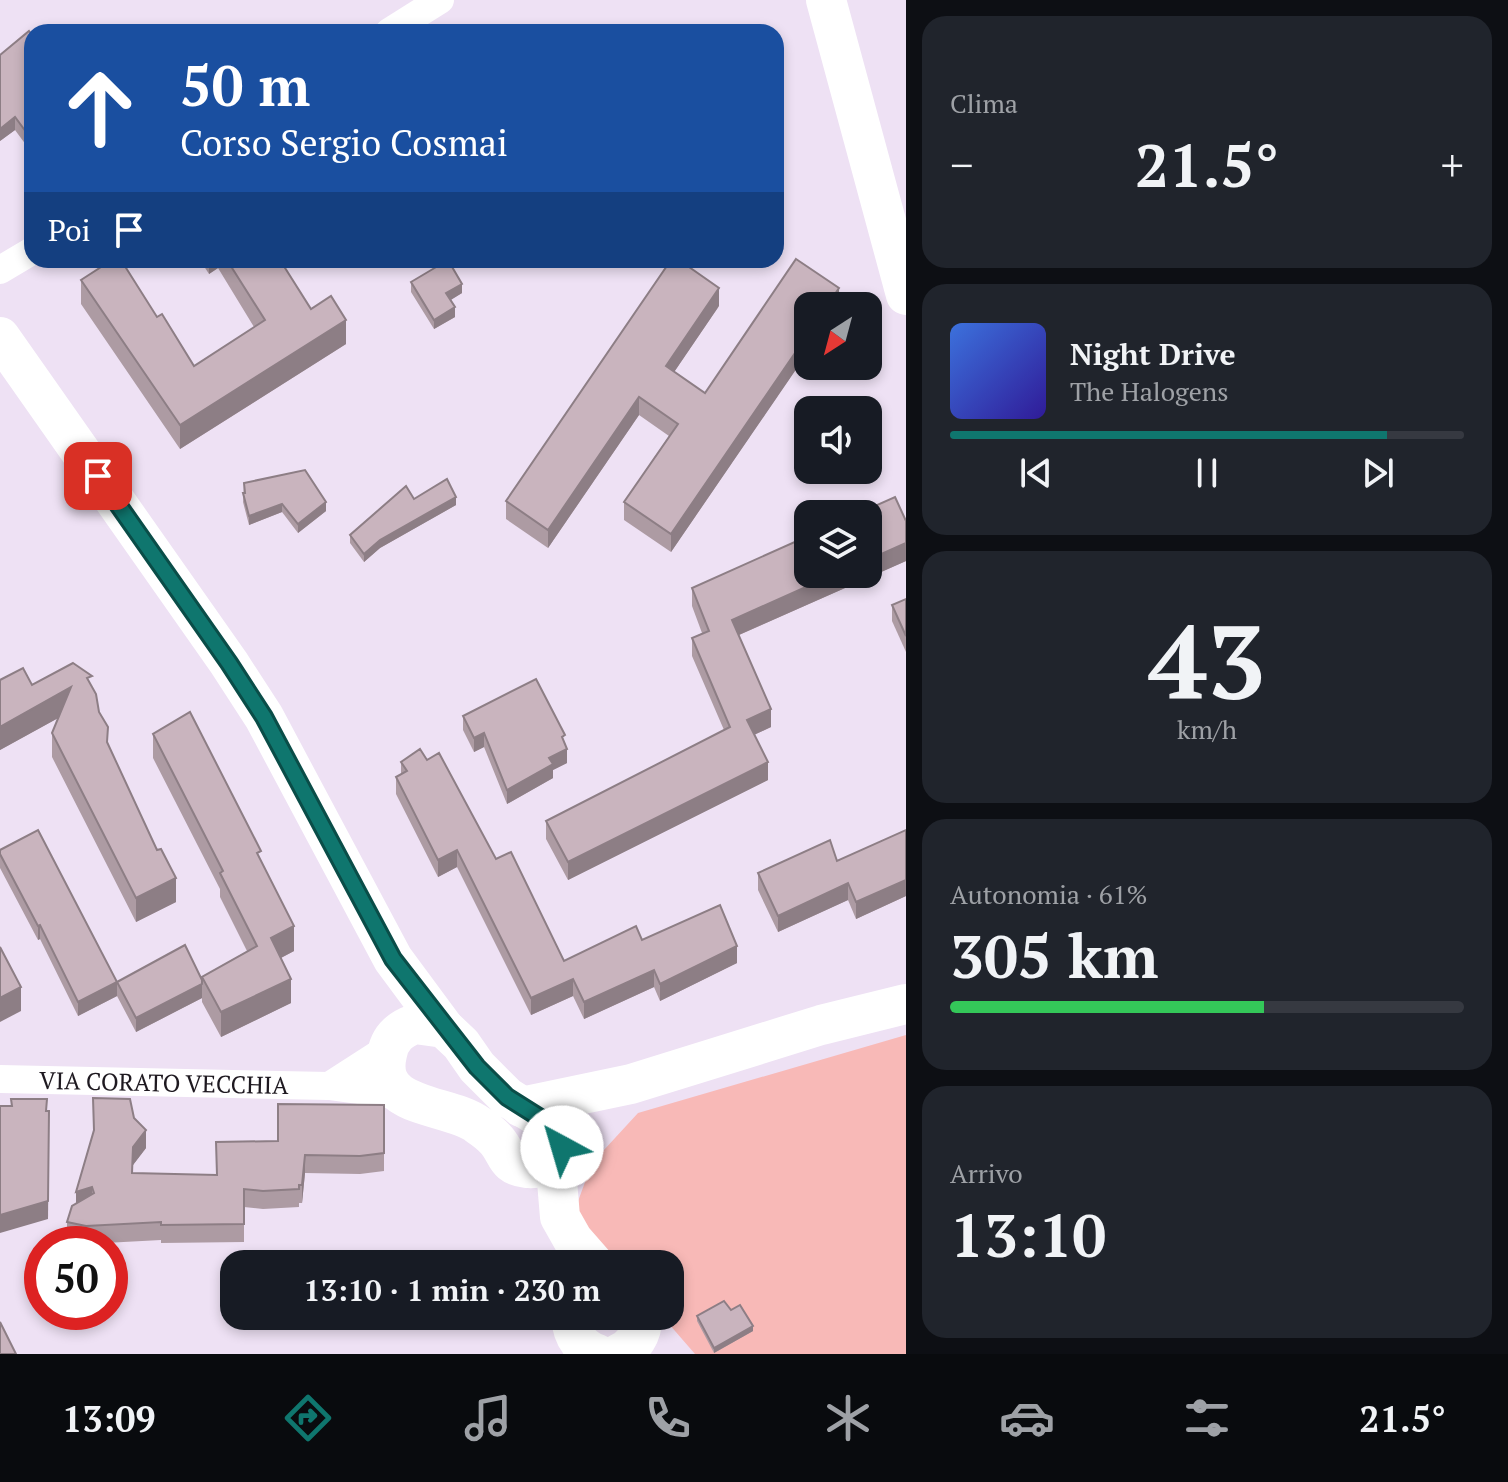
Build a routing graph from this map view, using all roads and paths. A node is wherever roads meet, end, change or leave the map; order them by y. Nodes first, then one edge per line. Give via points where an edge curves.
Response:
1 (440, 0) edge
2 (826, 0) edge
3 (402, 24) edge
4 (24, 256) edge
5 (0, 270) edge
6 (906, 295) edge
7 (0, 337) edge
8 (393, 959) junction
9 (906, 1004) edge
10 (444, 1028) junction
11 (391, 1043) junction
12 (0, 1079) edge
13 (631, 1084) junction
14 (329, 1086) junction
15 (401, 1096) junction
16 (521, 1107) junction
17 (558, 1152) junction
18 (516, 1166) junction
19 (552, 1250) edge
20 (582, 1250) edge

1 - 3 street
2 - 6 main road
4 - 5 street
7 - 8 main road via 264,717
8 - 10 main road
8 - 11 main road
9 - 13 main road
10 - 11 main road via 415,1024 403,1028
10 - 16 main road
11 - 14 street
11 - 15 main road via 387,1073
12 - 14 street, VIA CORATO VECCHIA
13 - 16 main road
13 - 17 main road
14 - 15 street, VIA CORATO VECCHIA
15 - 18 main road via 478,1124
16 - 17 main road via 553,1126 560,1136
17 - 18 main road via 539,1167
17 - 20 main road via 560,1217
18 - 19 main road

